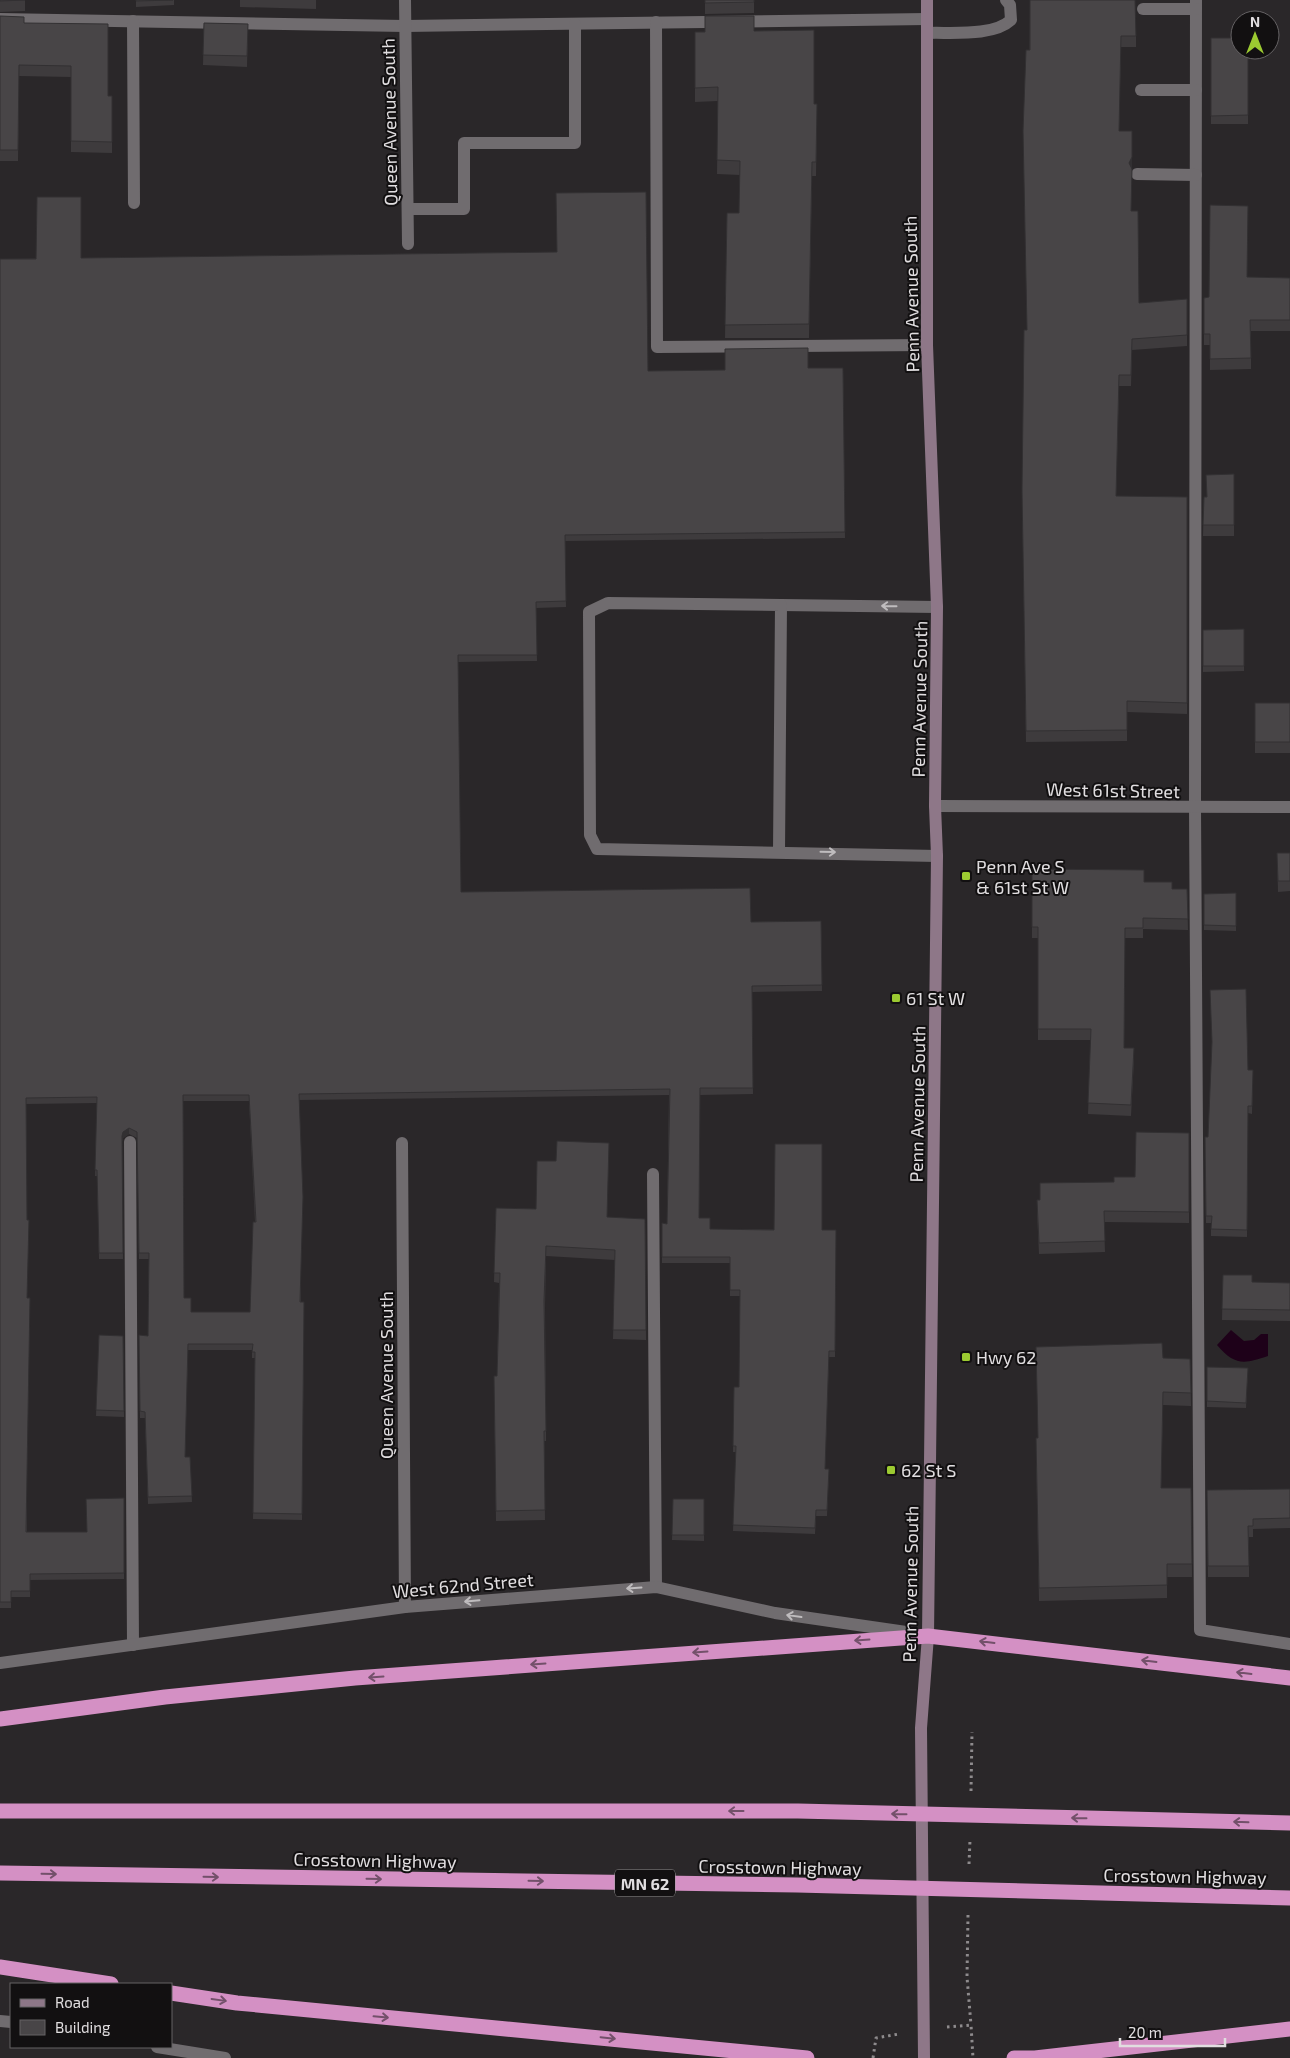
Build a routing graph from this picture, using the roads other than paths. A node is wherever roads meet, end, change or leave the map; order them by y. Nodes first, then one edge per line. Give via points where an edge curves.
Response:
1 (405, 0) edge
2 (927, 0) edge
3 (1006, 0) edge
4 (1196, 4) edge
5 (1144, 9) dead end
6 (0, 19) edge
7 (927, 20) junction
8 (133, 21) junction
9 (656, 22) junction
10 (575, 24) junction
11 (405, 26) junction
12 (927, 33) junction
13 (1141, 90) dead end
14 (1196, 90) junction
15 (1137, 174) dead end
16 (1196, 175) junction
17 (134, 203) dead end
18 (408, 209) junction
19 (408, 244) dead end
20 (928, 345) junction
21 (781, 605) junction
22 (937, 607) junction
23 (935, 806) junction
24 (1290, 807) edge
25 (1195, 808) junction
26 (779, 852) junction
27 (937, 856) junction
28 (130, 1142) dead end
29 (402, 1143) dead end
30 (653, 1174) dead end
31 (656, 1587) junction
32 (405, 1607) junction
33 (928, 1636) junction
34 (1290, 1644) edge
35 (133, 1645) junction
36 (0, 1663) edge
37 (1290, 1678) edge
38 (0, 1719) edge
39 (0, 1810) edge
40 (1290, 1823) edge
41 (0, 1874) edge
42 (1290, 1898) edge
43 (0, 1967) edge
44 (104, 1983) edge
45 (172, 1993) edge
46 (1290, 2029) edge
47 (163, 2048) edge
48 (225, 2058) edge
49 (807, 2058) edge
50 (924, 2058) edge
51 (1014, 2058) edge
52 (1035, 2058) edge

1 - 11 street, Queen Avenue South
2 - 7 main road, Penn Avenue South
3 - 12 street via 1010,5 1011,20 1004,26 983,31
4 - 5 street
4 - 14 street
6 - 8 street
7 - 9 street
7 - 12 main road, Penn Avenue South
8 - 11 street
8 - 17 street
9 - 10 street
9 - 20 street via 657,347
10 - 11 street
10 - 18 street via 575,143 464,143 464,209
11 - 18 street, Queen Avenue South
12 - 20 main road, Penn Avenue South
13 - 14 street
14 - 16 street
15 - 16 street
16 - 25 street
18 - 19 street, Queen Avenue South
20 - 22 main road, Penn Avenue South
22 -> 21 street
21 - 26 street
21 - 26 street via 608,603 589,612 590,835 597,849
22 - 23 main road, Penn Avenue South
23 - 25 street, West 61st Street
23 - 27 main road, Penn Avenue South
24 - 25 street, West 61st Street
25 - 34 street via 1200,1630
26 -> 27 street
27 - 33 main road, Penn Avenue South
28 - 35 street
29 - 32 street, Queen Avenue South
30 - 31 street
31 -> 32 street, West 62nd Street
33 -> 31 street, West 62nd Street via 775,1613
32 - 35 street, West 62nd Street
37 -> 33 highway
33 -> 38 highway via 355,1678 165,1697
33 - 50 main road, Penn Avenue South via 921,1728
35 - 36 street, West 62nd Street
40 -> 39 highway via 798,1811
41 -> 42 highway, Crosstown Highway / MN 62 via 797,1885
43 - 44 highway
45 -> 49 highway via 246,2004
46 - 52 highway
47 - 48 street
51 - 52 highway

